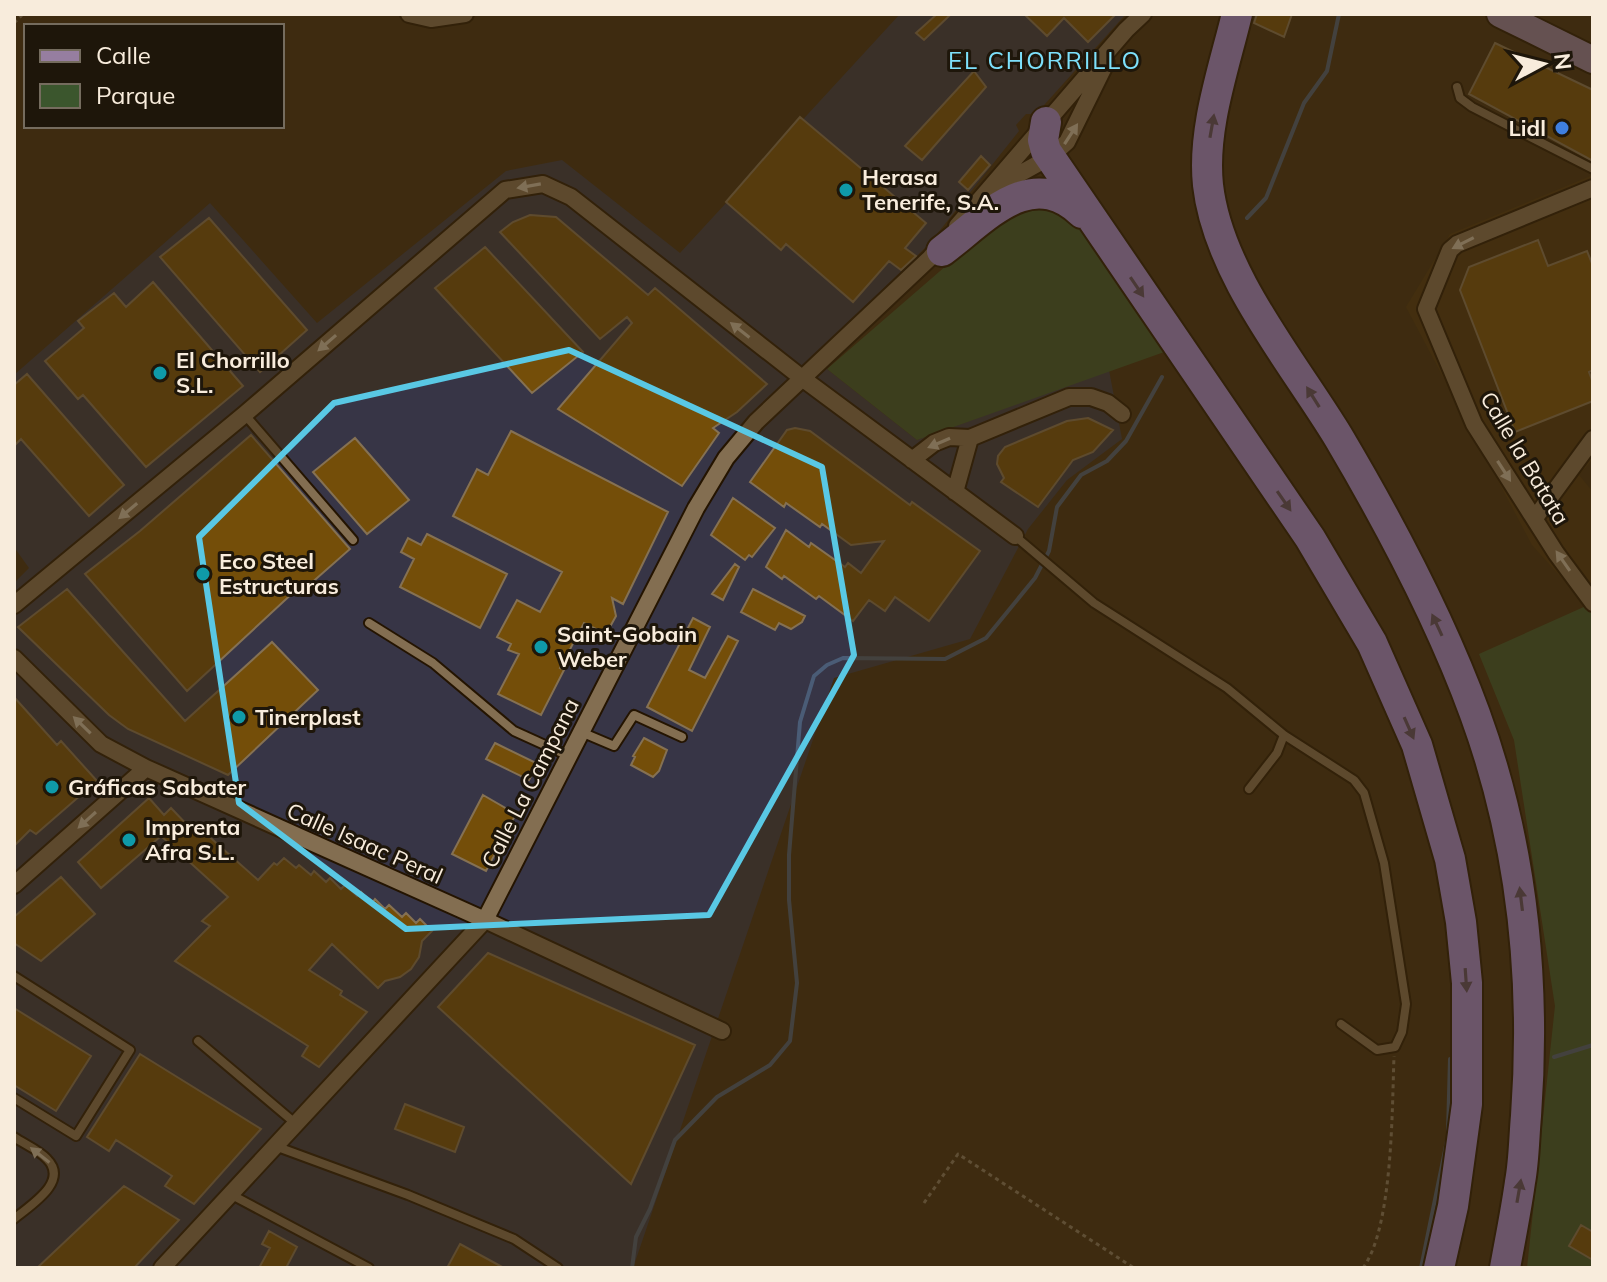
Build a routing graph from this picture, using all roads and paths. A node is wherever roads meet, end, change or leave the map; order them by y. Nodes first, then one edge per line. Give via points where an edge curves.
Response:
1 (23, 14) edge
2 (409, 14) edge
3 (465, 14) edge
4 (1143, 14) edge
5 (1237, 14) edge
6 (1500, 14) edge
7 (14, 23) edge
8 (1126, 30) junction
9 (1593, 60) edge
10 (1457, 87) dead end
11 (1046, 122) junction
12 (1050, 157) junction
13 (1593, 169) edge
14 (1593, 188) edge
15 (1092, 222) junction
16 (936, 255) junction
17 (802, 378) junction
18 (245, 414) junction
19 (1122, 414) dead end
20 (970, 438) junction
21 (1593, 439) edge
22 (912, 460) junction
23 (955, 492) junction
24 (1535, 518) junction
25 (1015, 536) joint
26 (353, 540) dead end
27 (1593, 603) edge
28 (14, 605) edge
29 (369, 623) dead end
30 (14, 658) edge
31 (581, 732) junction
32 (1284, 735) junction
33 (682, 737) dead end
34 (569, 756) junction
35 (146, 768) junction
36 (1249, 789) dead end
37 (14, 885) edge
38 (485, 920) junction
39 (14, 976) edge
40 (1341, 1024) dead end
41 (722, 1031) dead end
42 (198, 1041) dead end
43 (1395, 1047) junction
44 (14, 1098) edge
45 (295, 1123) junction
46 (14, 1137) edge
47 (275, 1146) junction
48 (230, 1194) junction
49 (924, 1203) dead end
50 (14, 1219) edge
51 (162, 1268) edge
52 (369, 1268) edge
53 (558, 1268) edge
54 (1134, 1268) edge
55 (1363, 1268) edge
56 (1439, 1268) edge
57 (1505, 1268) edge

1 - 7 path
2 - 3 street via 431,19
4 - 8 street, Calle La Campana
57 -> 5 highway via 1521,1180 1530,1061 1529,976 1508,830 1475,715 1424,596 1376,502 1221,242 1207,163
6 - 9 main road
8 - 11 street, Calle La Campana
12 -> 8 street, Calle La Campana via 1076,128 1093,85
10 - 13 lane via 1460,98 1472,107
11 - 12 highway via 1043,140
11 - 16 street, Calle La Campana
12 - 15 highway
12 - 16 street, Calle La Campana via 1012,178
14 -> 24 street, Calle la Batata via 1457,244 1426,309 1474,424
15 - 16 highway via 1071,203 1034,193 1002,204
15 -> 56 highway via 1310,538 1372,643 1417,745 1450,859 1467,983 1467,1104
16 - 17 street, Calle La Campana
17 -> 18 street via 571,197 543,184 505,190
17 - 22 street
17 - 31 street, Calle La Campana via 726,458
18 - 26 lane
18 -> 28 street
19 - 20 street via 1091,397 1069,397
20 -> 22 street via 949,437
20 - 23 street
21 - 24 street
22 - 23 street
23 - 25 street
27 -> 24 street, Calle la Batata
25 - 32 lane via 1094,603 1227,688
29 - 34 lane via 433,663 514,731
35 -> 30 street, Calle Isaac Peral via 101,744
31 - 33 lane via 614,746 634,715
31 - 34 street, Calle La Campana
32 - 36 lane
32 - 43 lane via 1354,780 1364,793 1384,863 1406,1004
34 - 38 street, Calle La Campana
35 -> 37 street
35 - 38 street, Calle Isaac Peral
38 - 41 street, Calle Isaac Peral
38 - 45 street, Calle La Campana
39 - 44 lane via 130,1050 76,1136
40 - 43 lane via 1377,1050
42 - 45 lane
43 - 55 path via 1382,1219
45 - 47 street, Calle La Campana
50 -> 46 lane via 54,1179 48,1159
47 - 48 street, Calle La Campana
47 - 53 lane via 514,1239
48 - 51 street, Calle La Campana
48 - 52 lane
49 - 54 path via 958,1154

